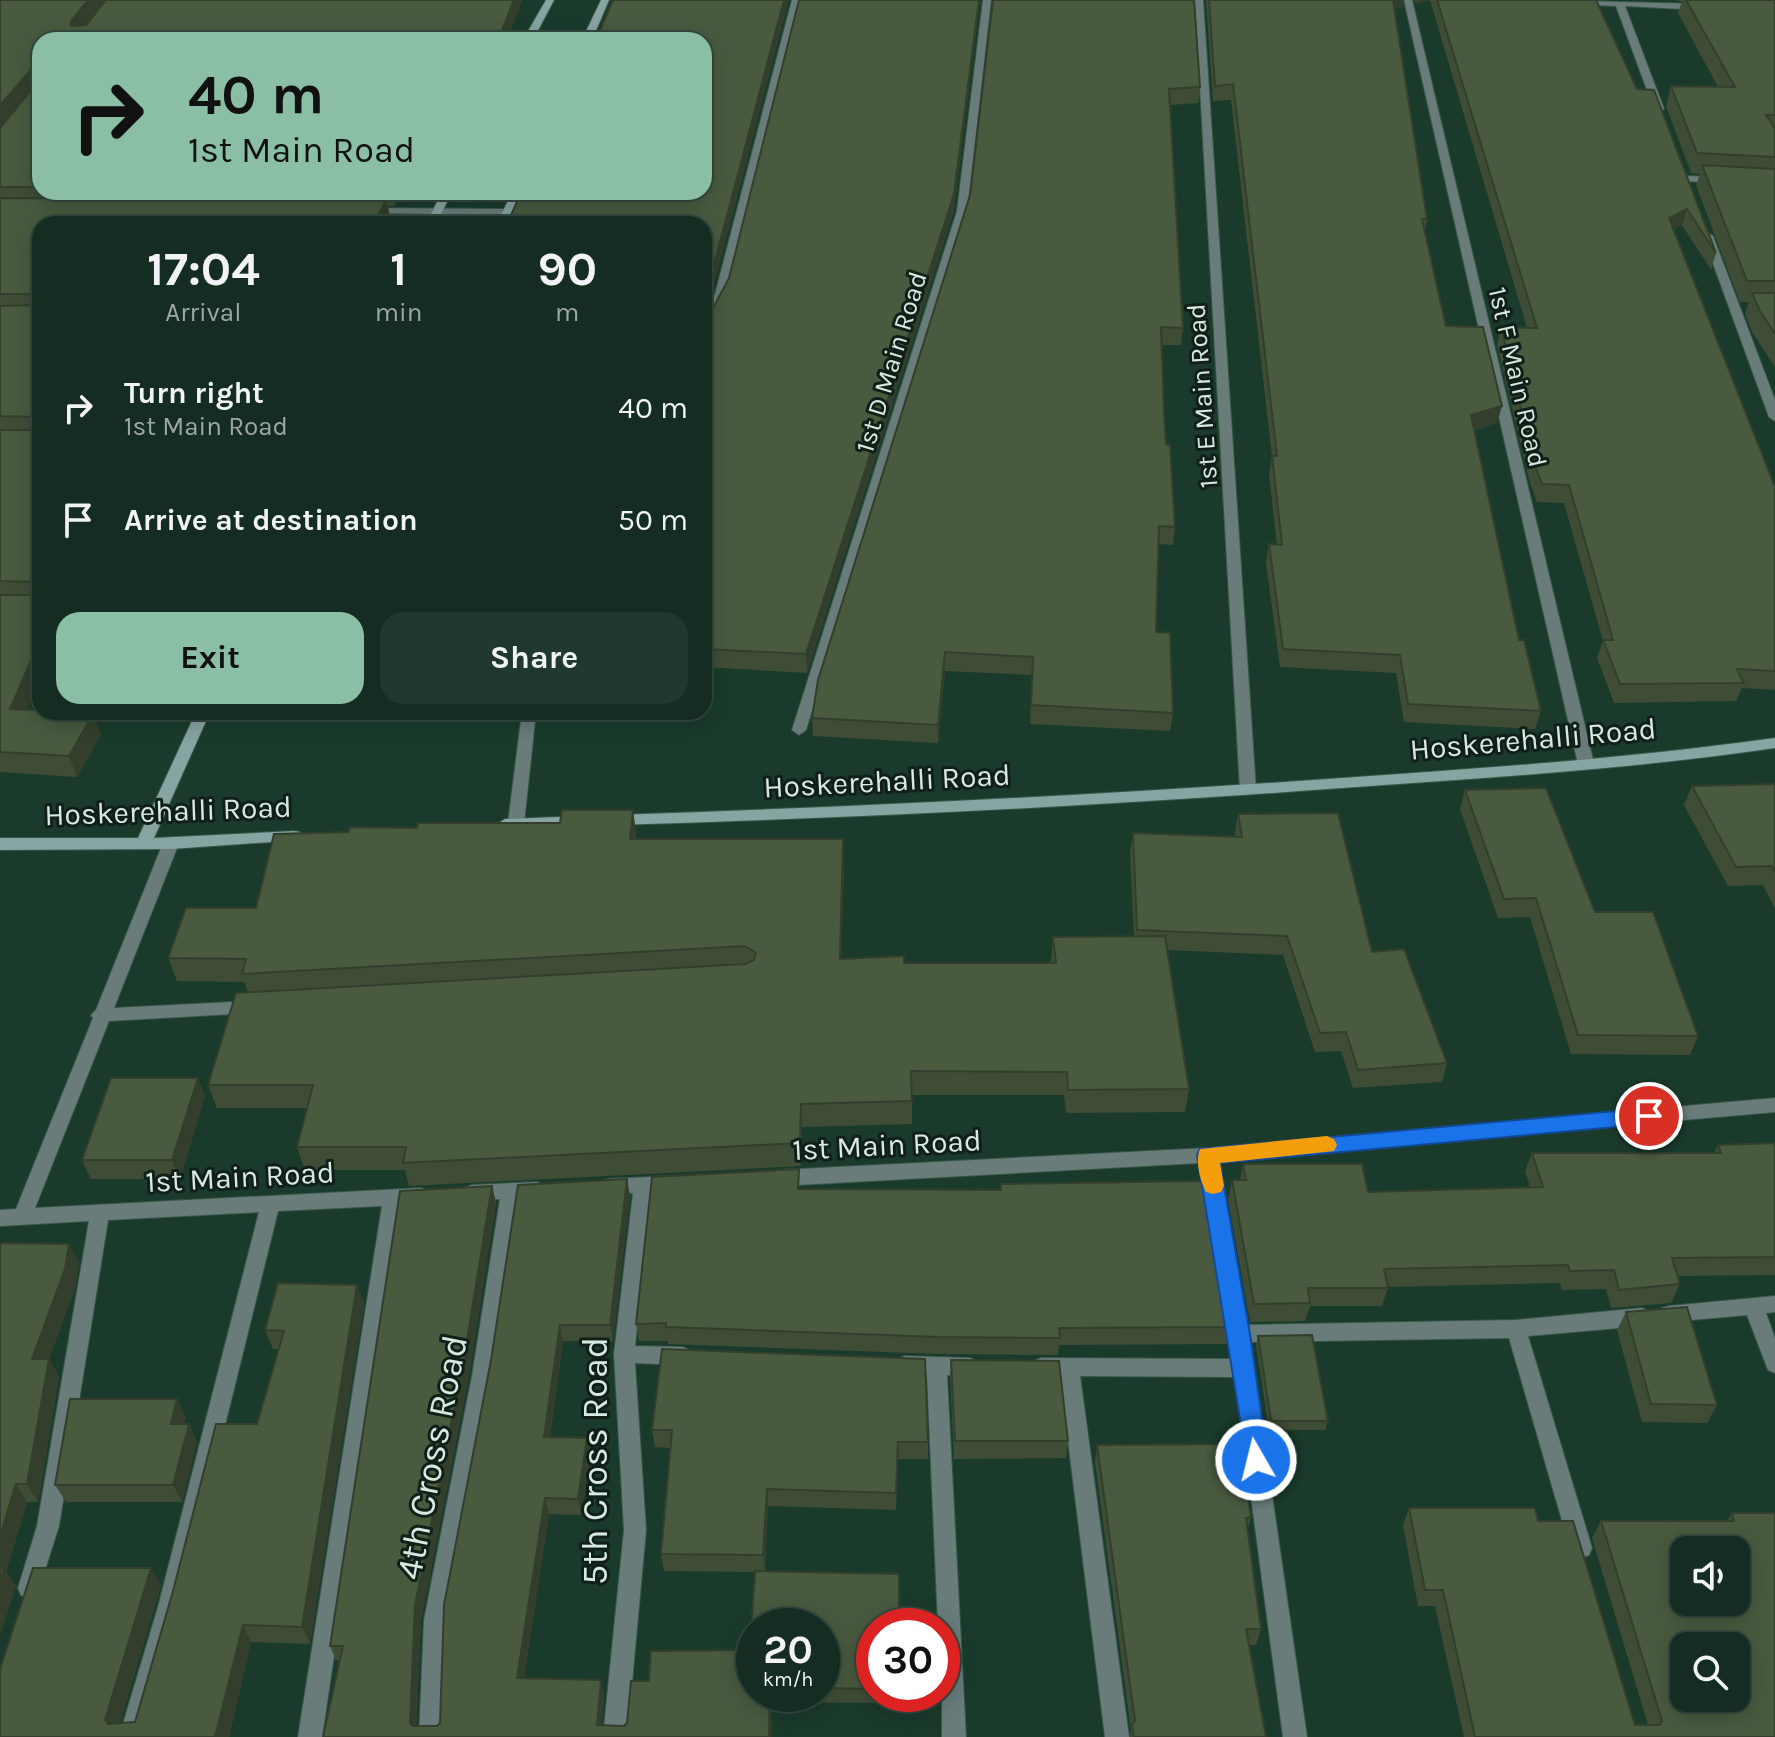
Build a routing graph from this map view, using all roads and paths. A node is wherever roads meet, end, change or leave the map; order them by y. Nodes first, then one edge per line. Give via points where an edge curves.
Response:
1 (550, 0) edge
2 (605, 0) edge
3 (796, 0) edge
4 (987, 0) edge
5 (1199, 0) edge
6 (1408, 0) edge
7 (1544, 0) edge
8 (1619, 3) junction
9 (1712, 8) edge
10 (532, 32) edge
11 (591, 32) edge
12 (1664, 120) edge
13 (1680, 164) edge
14 (1686, 179) junction
15 (1730, 181) edge
16 (1691, 193) edge
17 (443, 200) edge
18 (513, 200) edge
19 (359, 211) edge
20 (436, 212) junction
21 (507, 212) junction
22 (434, 216) edge
23 (505, 216) edge
24 (1702, 222) edge
25 (712, 313) edge
26 (1775, 417) edge
27 (199, 720) edge
28 (528, 720) edge
29 (799, 730) dead end
30 (1775, 743) edge
31 (1586, 764) junction
32 (1248, 790) junction
33 (516, 823) junction
34 (485, 825) edge
35 (312, 835) edge
36 (144, 842) junction
37 (171, 843) junction
38 (0, 844) edge
39 (274, 1005) edge
40 (100, 1015) junction
41 (1775, 1105) edge
42 (1208, 1155) junction
43 (753, 1180) edge
44 (690, 1183) edge
45 (643, 1186) junction
46 (585, 1188) edge
47 (555, 1189) edge
48 (511, 1191) junction
49 (393, 1197) junction
50 (270, 1204) junction
51 (100, 1212) junction
52 (22, 1217) junction
53 (0, 1218) edge
54 (1775, 1304) edge
55 (1753, 1306) junction
56 (1516, 1329) junction
57 (1239, 1334) junction
58 (624, 1354) junction
59 (702, 1357) edge
60 (890, 1364) edge
61 (1775, 1364) edge
62 (937, 1366) junction
63 (996, 1367) edge
64 (1025, 1367) edge
65 (1069, 1368) junction
66 (1243, 1368) junction
67 (1588, 1571) edge
68 (22, 1610) edge
69 (131, 1737) edge
70 (310, 1737) edge
71 (431, 1737) edge
72 (615, 1737) edge
73 (954, 1737) edge
74 (1117, 1737) edge
75 (1295, 1737) edge

1 - 10 street
2 - 11 street
3 - 25 street
4 - 29 street, 1st D Main Road via 962,211
5 - 32 street, 1st E Main Road
6 - 31 street, 1st F Main Road
7 - 8 street
8 - 9 street
8 - 12 street
13 - 14 street
14 - 15 street
14 - 16 street
17 - 20 street
18 - 21 street
19 - 20 street
20 - 21 street
20 - 22 street
21 - 23 street
24 - 26 street via 1742,308
27 - 36 street
28 - 33 street
30 - 31 street, Hoskerehalli Road
31 - 32 street, Hoskerehalli Road
32 - 33 street, Hoskerehalli Road via 768,816
33 - 34 street, Hoskerehalli Road
35 - 37 street, Hoskerehalli Road
36 - 37 street, Hoskerehalli Road
36 - 38 street, Hoskerehalli Road
37 - 40 street
39 - 40 street
40 - 52 street
41 - 42 street, 1st Main Road
42 - 43 street, 1st Main Road
42 - 57 street
44 - 45 street
45 - 46 street
45 - 58 street, 5th Cross Road
47 - 48 street, 1st Main Road
48 - 49 street, 1st Main Road
48 - 71 street, 4th Cross Road via 435,1620
49 - 50 street, 1st Main Road
49 - 70 street
50 - 51 street, 1st Main Road
50 - 69 street
51 - 52 street, 1st Main Road
51 - 68 street via 48,1526
52 - 53 street, 1st Main Road
54 - 55 street
55 - 56 street
55 - 61 street
56 - 57 street
56 - 67 street
57 - 66 street
58 - 59 street
58 - 72 street, 5th Cross Road via 635,1530
60 - 62 street
62 - 63 street
62 - 73 street
64 - 65 street
65 - 66 street
65 - 74 street
66 - 75 street

